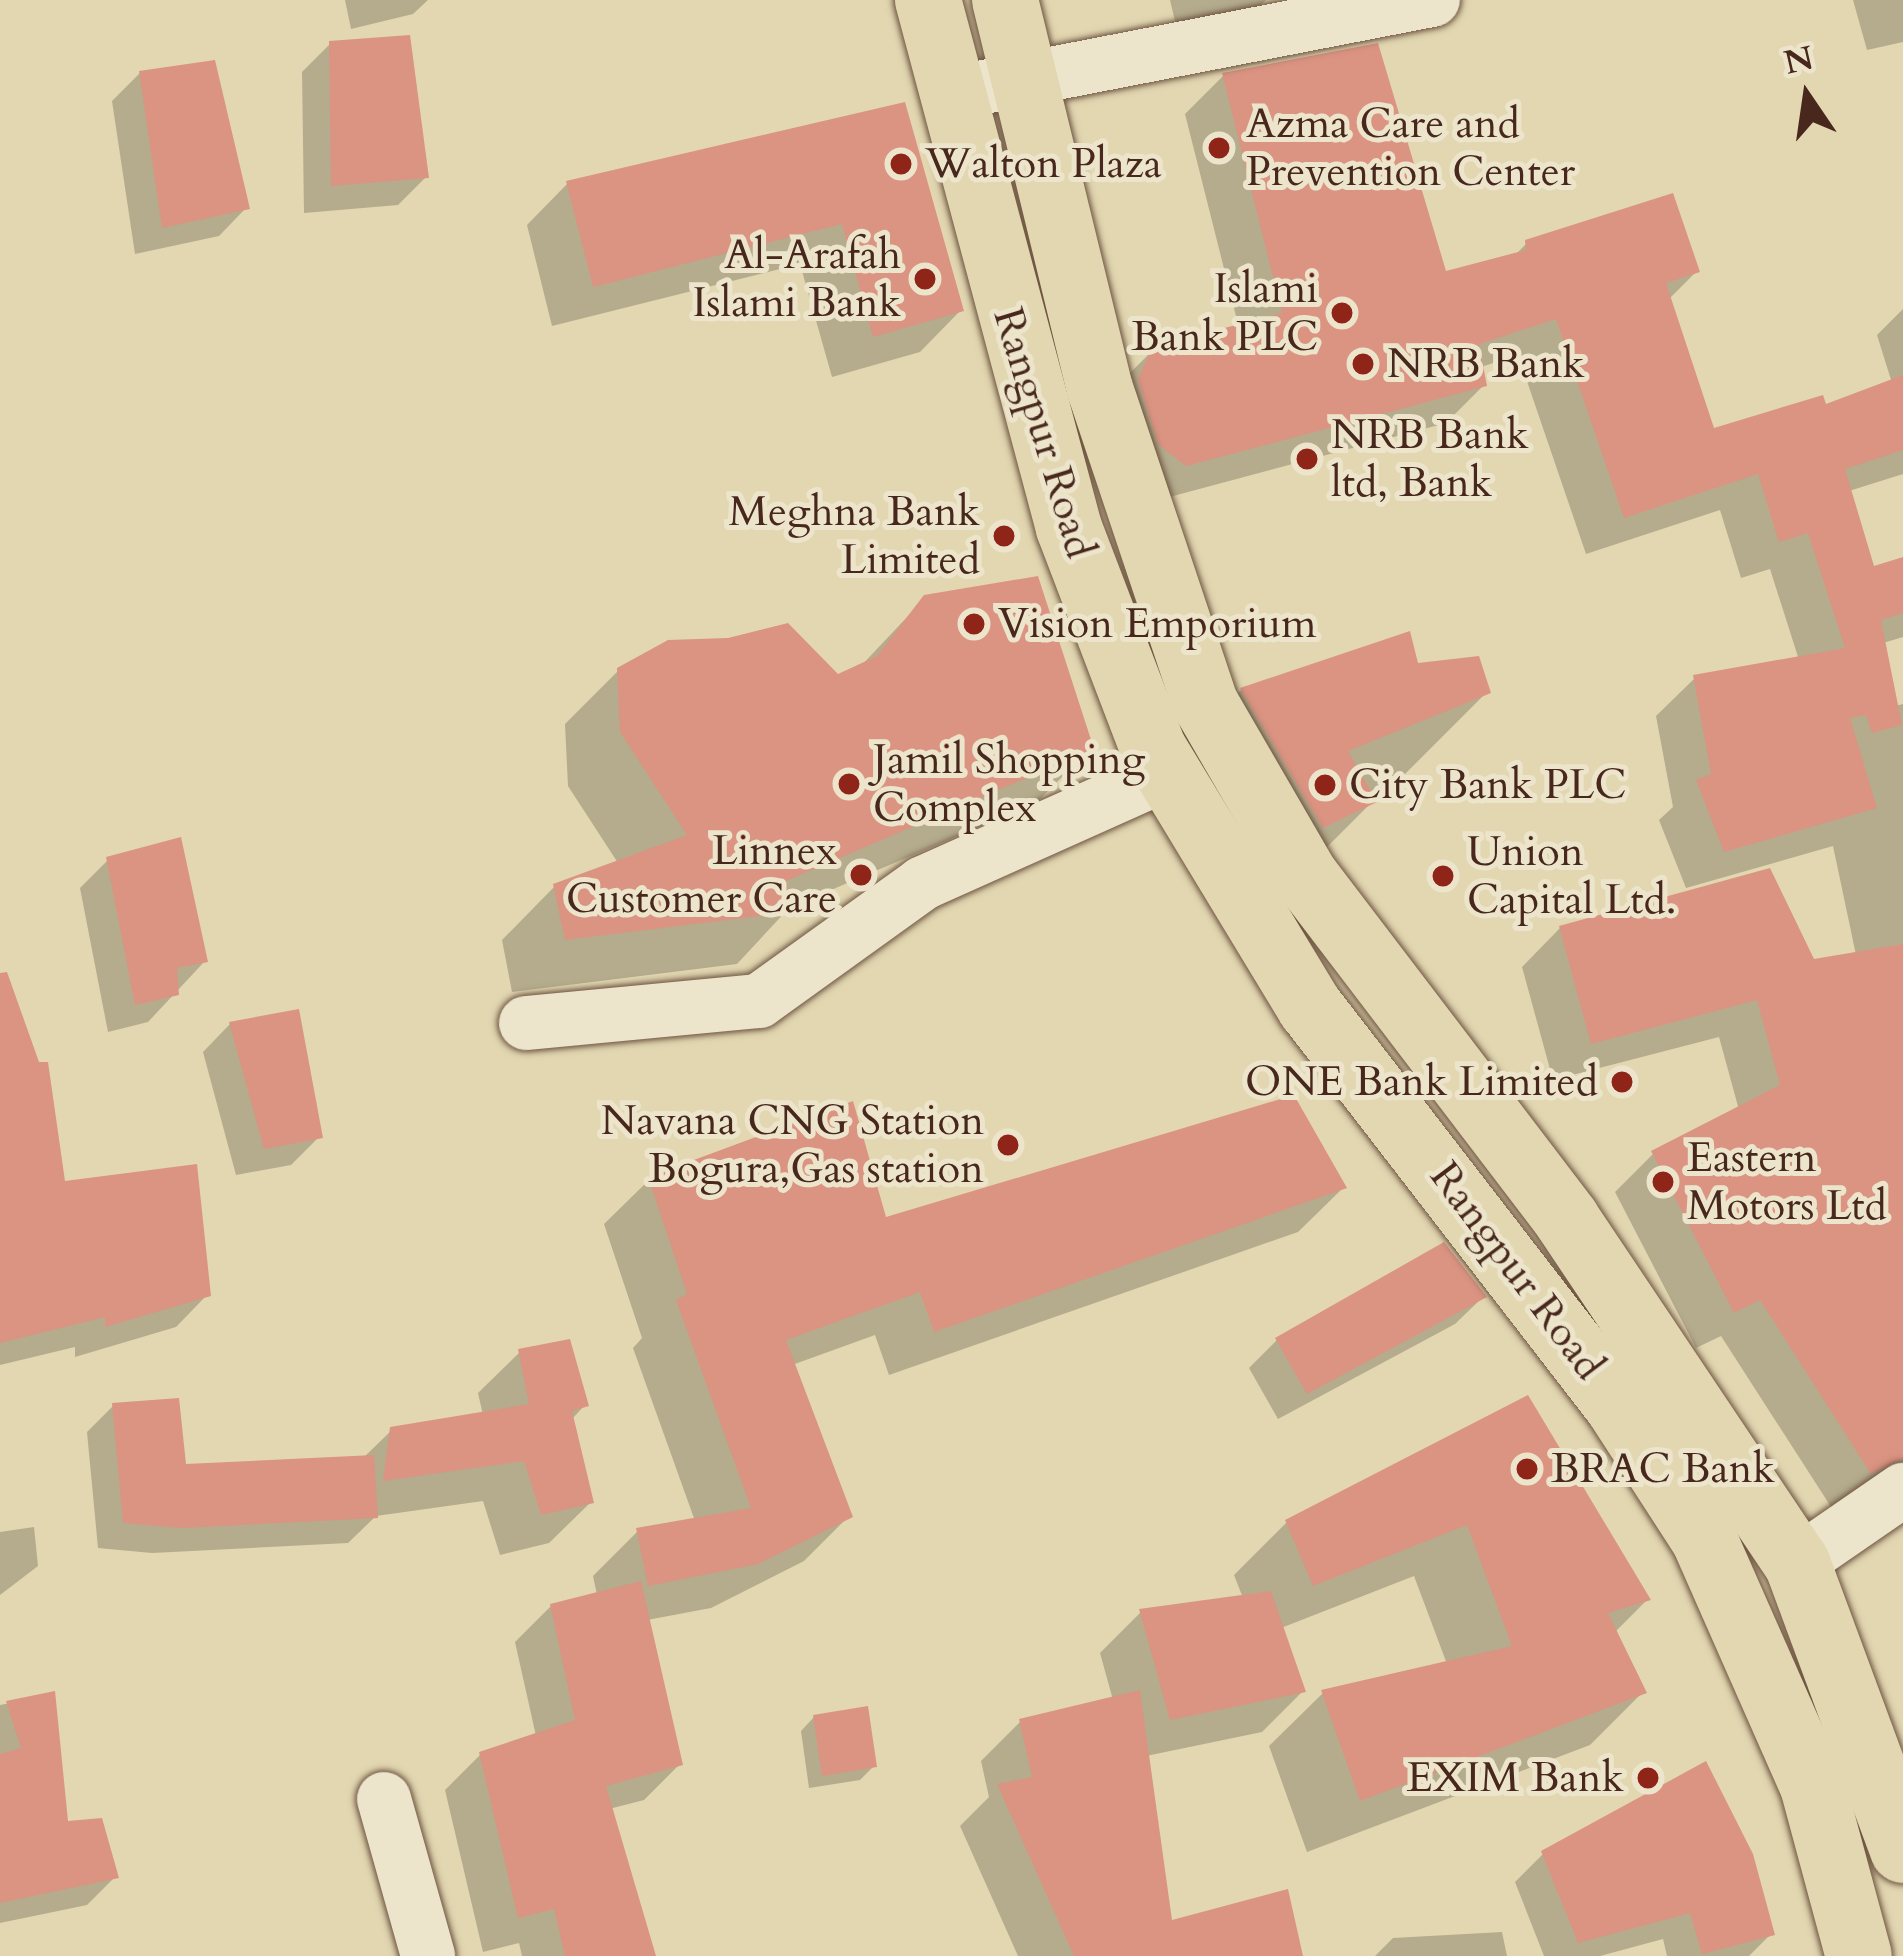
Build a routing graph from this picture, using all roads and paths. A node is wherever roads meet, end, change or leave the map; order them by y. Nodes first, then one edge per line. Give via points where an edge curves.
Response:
1 (928, 0) edge
2 (1005, 0) edge
3 (1433, 0) edge
4 (1022, 74) junction
5 (948, 94) junction
6 (1167, 774) junction
7 (526, 1023) dead end
8 (1903, 1490) edge
9 (1796, 1563) junction
10 (384, 1799) dead end
11 (1903, 1850) edge
12 (428, 1956) edge
13 (1859, 1956) edge

1 - 5 highway, Rangpur Road
2 - 4 highway, Rangpur Road
3 - 4 street
4 - 5 street
4 - 9 highway, Rangpur Road via 1100,389 1205,703 1306,877 1567,1220
5 - 6 highway, Rangpur Road via 1069,528
6 - 7 street via 923,883 759,1001
6 - 13 highway, Rangpur Road via 1310,1007 1618,1406 1704,1539 1814,1786
8 - 9 street
9 - 11 highway, Rangpur Road
10 - 12 street

